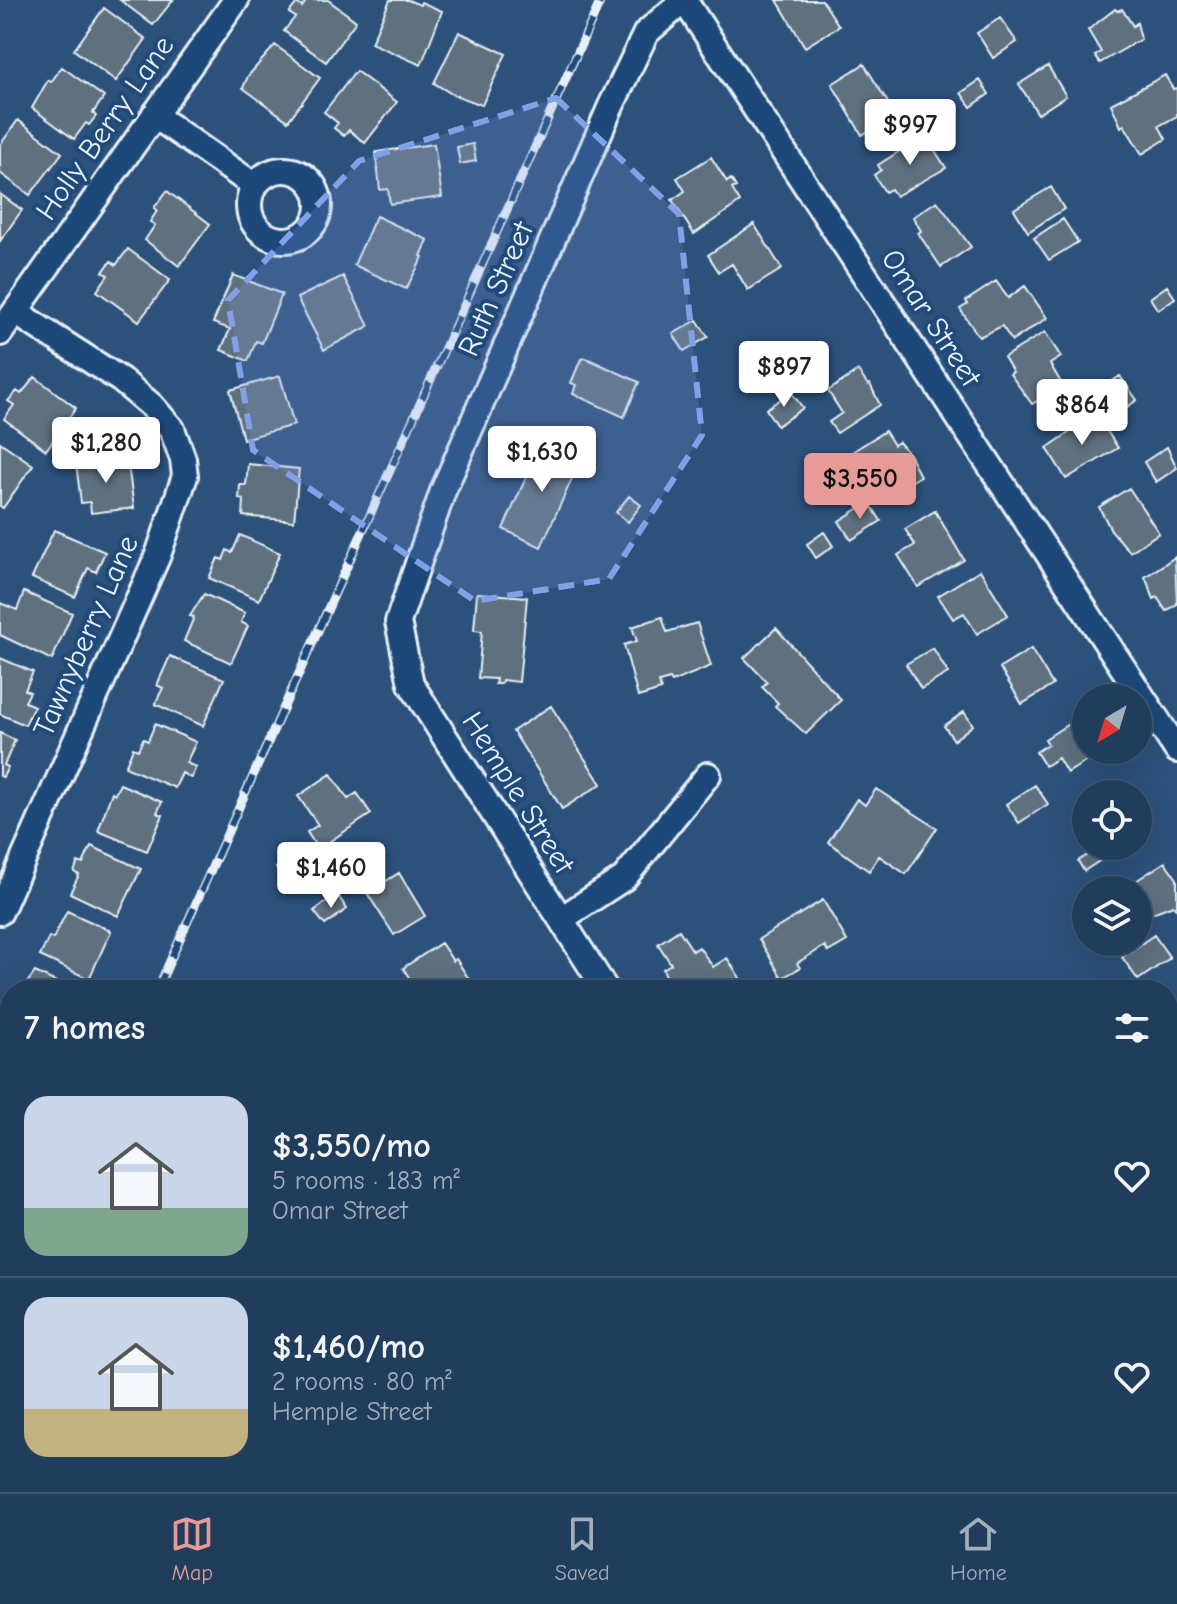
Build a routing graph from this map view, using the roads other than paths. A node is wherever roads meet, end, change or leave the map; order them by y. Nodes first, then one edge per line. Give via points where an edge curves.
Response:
1 (236, 0) edge
2 (684, 0) edge
3 (154, 115) junction
4 (255, 186) dead end
5 (15, 312) junction
6 (0, 333) edge
7 (398, 622) joint
8 (1177, 750) edge
9 (708, 775) dead end
10 (0, 912) edge
11 (561, 919) junction
12 (600, 980) edge

1 - 3 street, Holly Berry Lane
2 - 7 street, Ruth Street via 646,33 610,108 443,491
2 - 8 street, Omar Street
3 - 4 street
3 - 5 street, Holly Berry Lane
5 - 6 street, Holly Berry Lane
5 - 10 street, Tawnyberry Lane via 152,406 172,429 185,476 158,555
7 - 11 street, Hemple Street via 411,684
9 - 11 street via 624,878
11 - 12 street, Hemple Street

